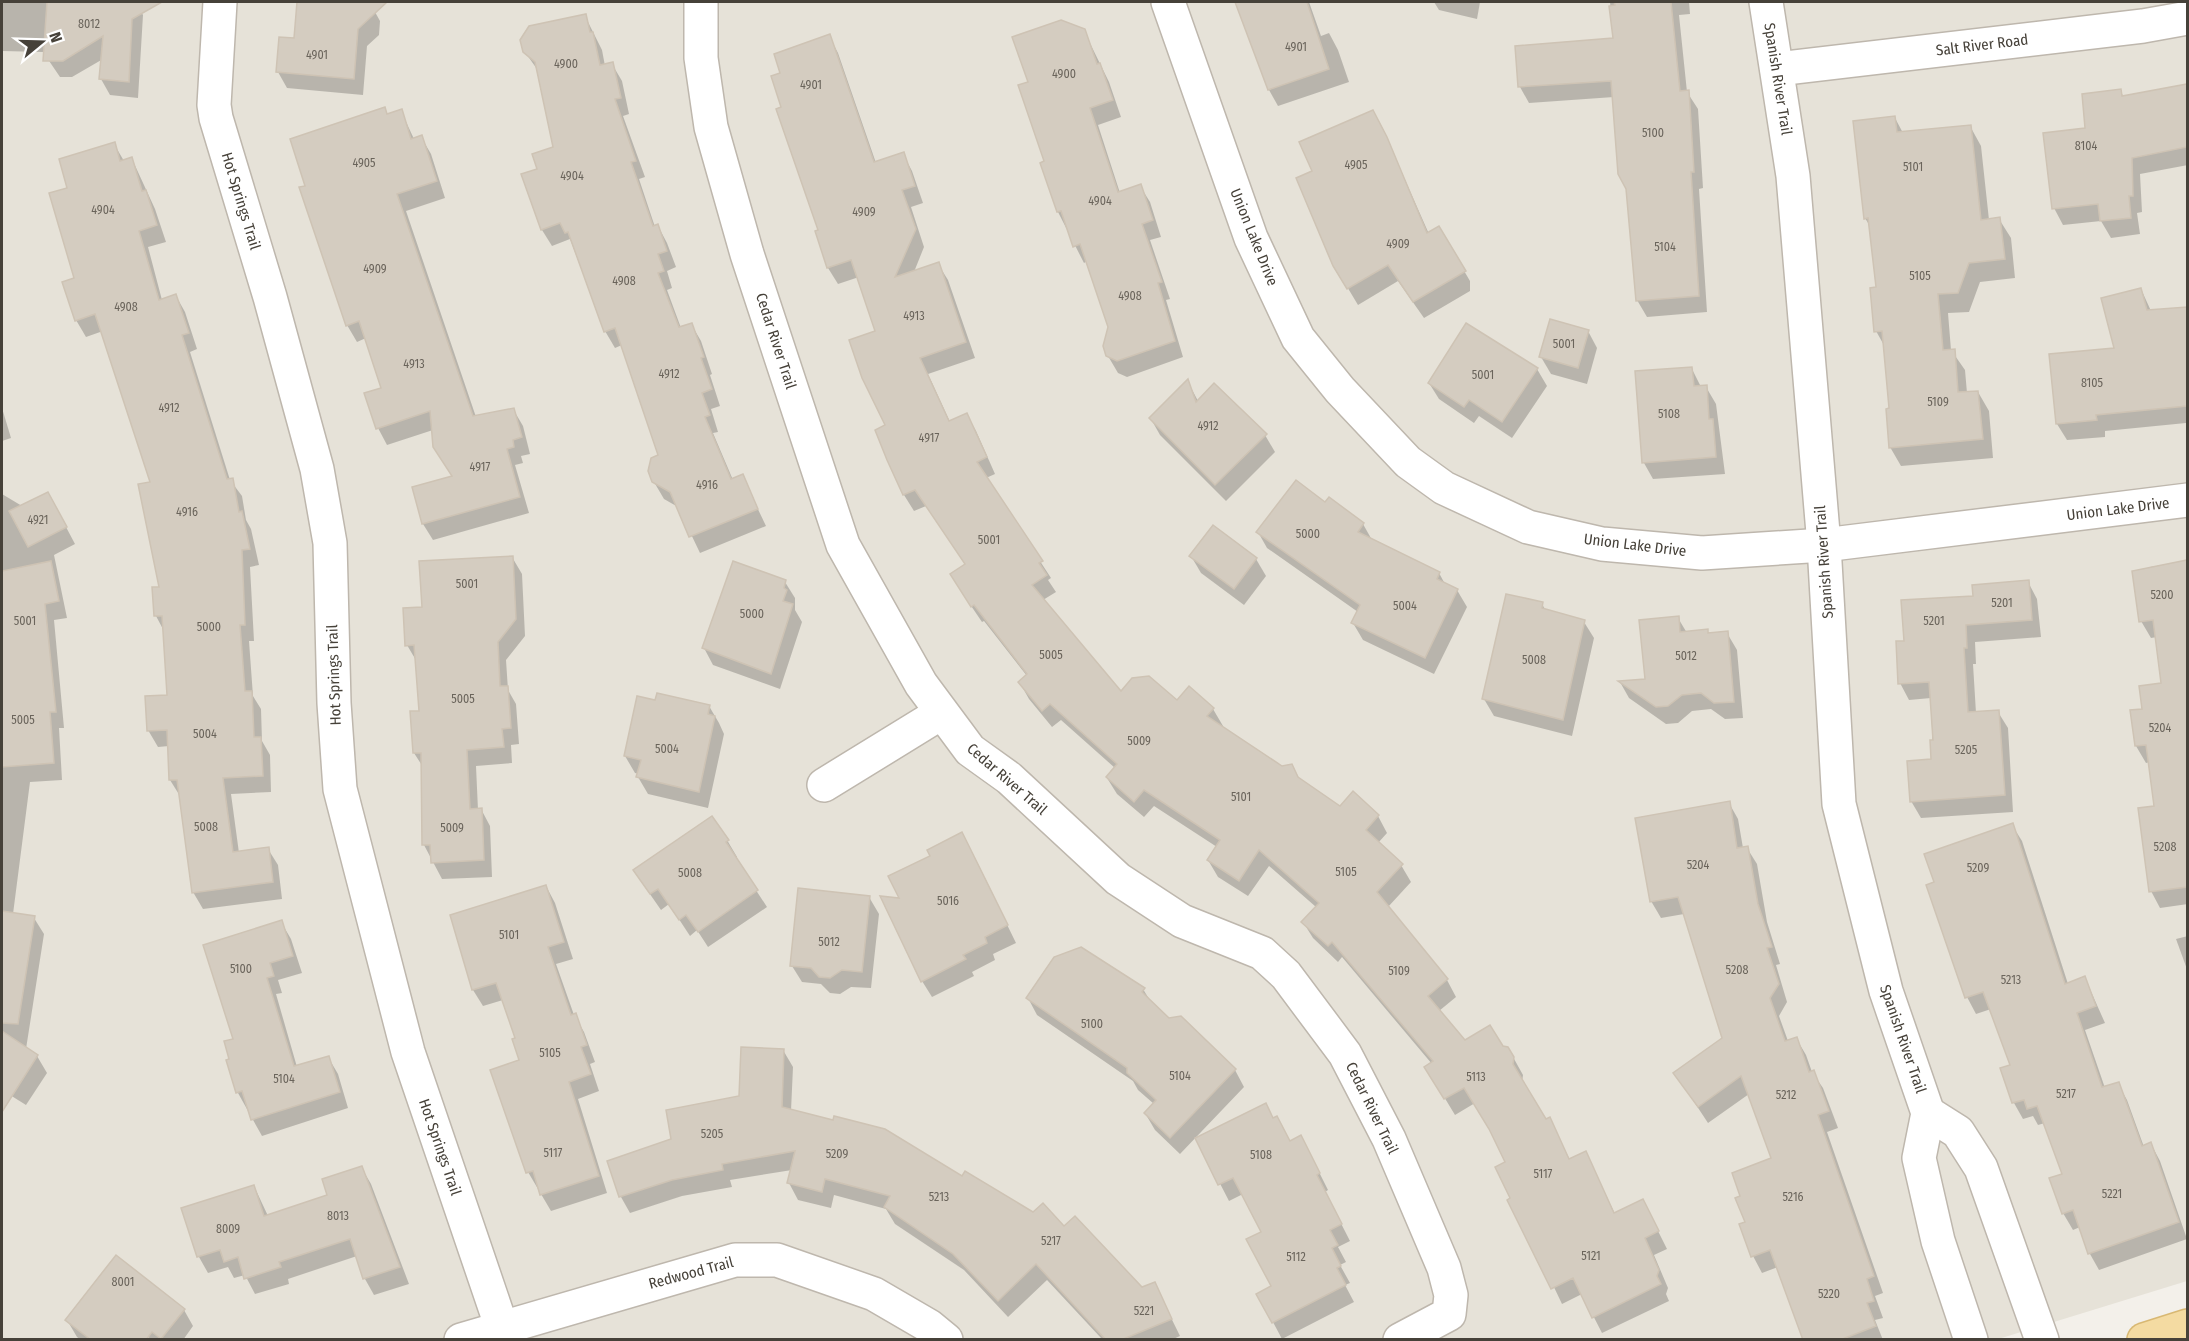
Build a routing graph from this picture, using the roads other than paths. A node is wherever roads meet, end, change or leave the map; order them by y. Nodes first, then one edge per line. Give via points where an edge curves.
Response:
1 (220, 2) edge
2 (700, 2) edge
3 (1168, 2) edge
4 (1766, 2) edge
5 (2187, 18) edge
6 (1777, 69) junction
7 (2187, 500) edge
8 (1824, 544) junction
9 (941, 712) junction
10 (824, 785) dead end
11 (1928, 1113) junction
12 (2187, 1326) edge
13 (504, 1333) edge
14 (461, 1340) edge
15 (946, 1340) edge
16 (1400, 1340) edge
17 (1971, 1340) edge
18 (2042, 1340) edge
19 (2144, 1340) edge

1 - 13 street, Hot Springs Trail via 216,118 317,469 330,543 340,789 408,1052
2 - 9 street, Cedar River Trail via 701,58 711,127 747,254 843,545 921,684
3 - 8 street, Union Lake Drive via 1251,238 1298,338 1340,390 1408,462 1444,488 1528,527 1602,544 1702,553
4 - 6 street, Spanish River Trail
5 - 6 street, Salt River Road via 2131,28
6 - 8 street, Spanish River Trail via 1793,176
7 - 8 street, Union Lake Drive
8 - 11 street, Spanish River Trail via 1839,804 1886,991
9 - 10 street
9 - 16 street, Cedar River Trail via 970,750 1009,778 1118,879 1182,921 1262,953 1286,975 1345,1054 1389,1139 1444,1268 1451,1295 1449,1314
11 - 17 street, Spanish River Trail via 1919,1158 1938,1241
11 - 18 street, Spanish River Trail via 1958,1132 1981,1168
12 - 19 main road
13 - 14 street, Redwood Trail
13 - 15 street, Redwood Trail via 735,1260 777,1260 874,1294

